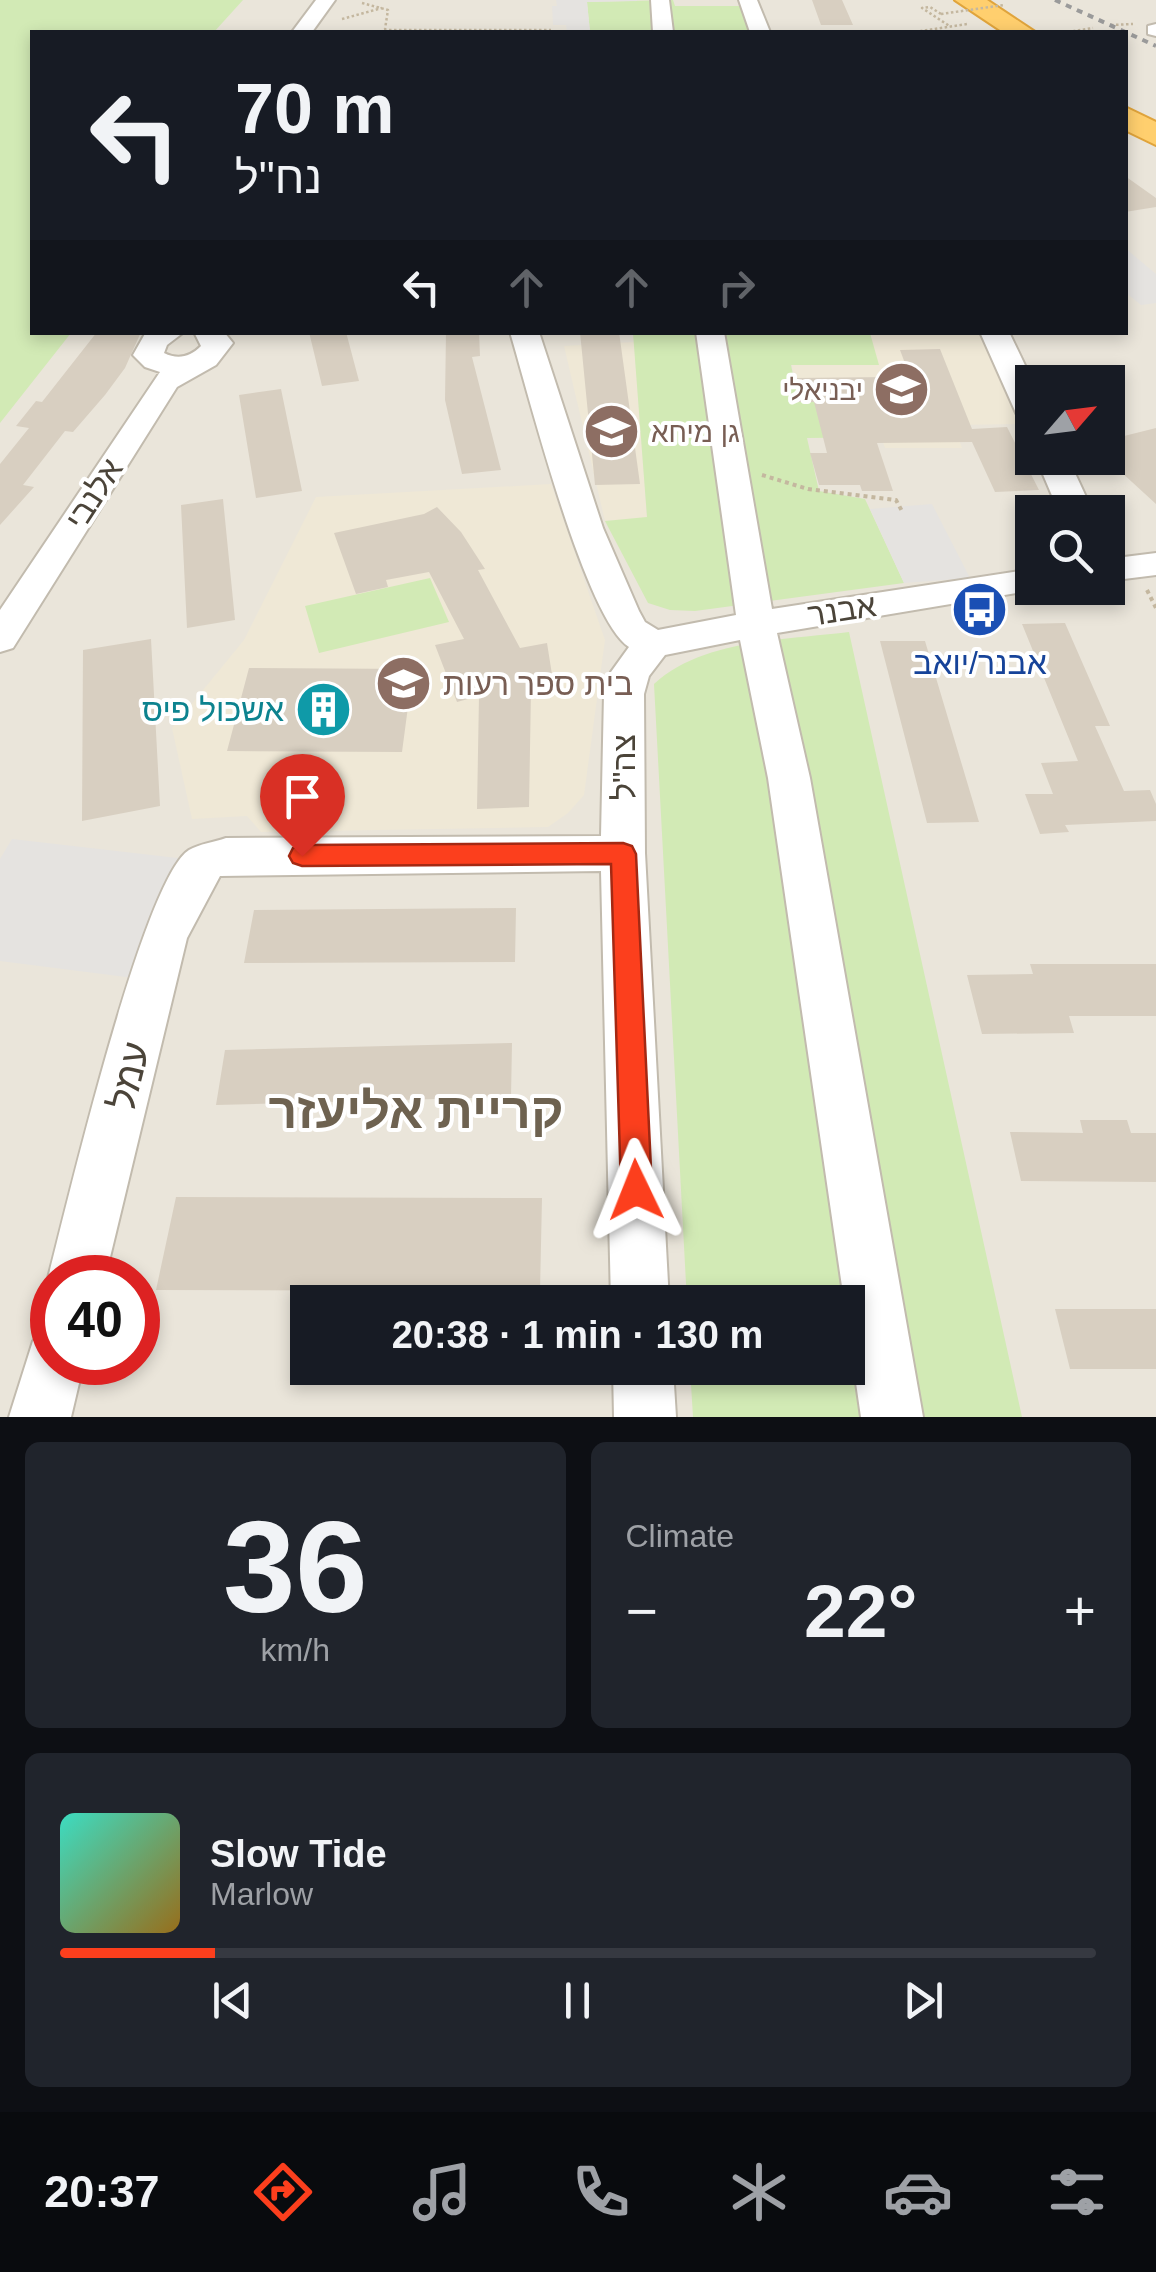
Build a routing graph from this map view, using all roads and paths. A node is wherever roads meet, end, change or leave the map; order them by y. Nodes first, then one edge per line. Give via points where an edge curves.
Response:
1 (306, 0) edge
2 (326, 0) edge
3 (660, 0) edge
4 (748, 0) edge
5 (939, 0) edge
6 (362, 3) dead end
7 (1004, 6) dead end
8 (976, 19) edge
9 (951, 26) junction
10 (1093, 28) dead end
11 (287, 30) edge
12 (304, 30) edge
13 (384, 30) edge
14 (663, 30) edge
15 (759, 30) edge
16 (927, 30) edge
17 (1014, 30) edge
18 (1080, 30) edge
19 (1128, 98) edge
20 (1156, 114) edge
21 (1128, 118) edge
22 (1156, 136) edge
23 (525, 335) edge
24 (710, 335) edge
25 (995, 335) edge
26 (158, 340) edge
27 (207, 340) edge
28 (1015, 377) edge
29 (731, 466) junction
30 (903, 513) dead end
31 (1015, 584) edge
32 (0, 594) edge
33 (756, 624) junction
34 (0, 639) edge
35 (653, 644) junction
36 (623, 854) junction
37 (82, 1255) edge
38 (639, 1285) edge
39 (48, 1385) edge
40 (644, 1385) edge
41 (40, 1417) edge
42 (645, 1417) edge
43 (892, 1417) edge

1 - 11 street
2 - 12 street
3 - 14 street
4 - 15 street
5 - 8 highway
6 - 13 path via 388,10
7 - 9 path, bridge via 941,14 922,8
8 - 9 path
8 - 17 highway
9 - 16 path
10 - 18 path
19 - 20 highway
21 - 22 highway
23 - 35 street via 586,528 620,611 632,631
24 - 29 street
25 - 28 street
26 - 27 street via 168,366
26 - 32 street, אלנבי via 147,374
27 - 34 street, אלנבי via 166,381
29 - 30 path via 808,489 896,500
29 - 33 street
31 - 33 street, אבנר
33 - 35 street, אבנר
33 - 43 street via 789,778
35 - 36 street, צה"ל via 630,672 624,694
36 - 37 street, עמל via 226,856 204,863 164,938
36 - 38 street, צה"ל
39 - 41 street
40 - 42 street

